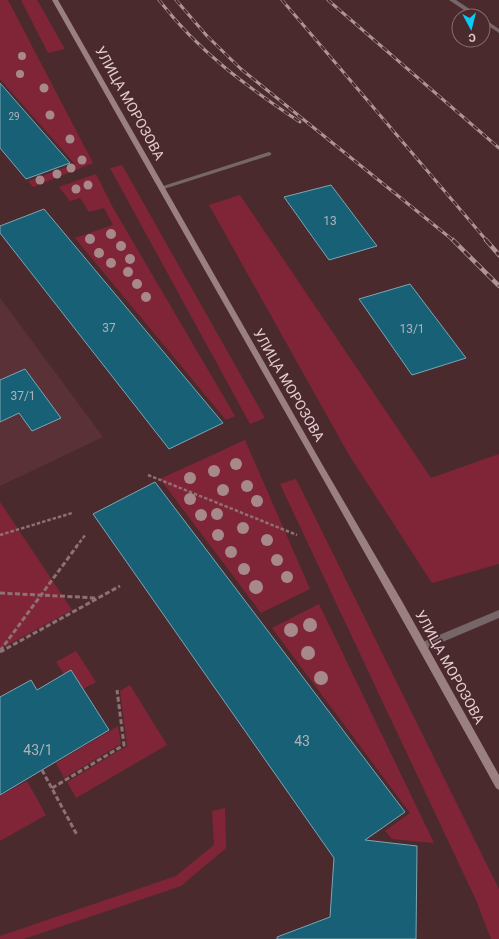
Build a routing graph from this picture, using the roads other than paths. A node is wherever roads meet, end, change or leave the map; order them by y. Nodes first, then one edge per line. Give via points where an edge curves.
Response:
1 (55, 0) edge
2 (452, 0) edge
3 (464, 8) edge
4 (269, 154) dead end
5 (162, 188) junction
6 (499, 614) edge
7 (423, 646) junction
8 (499, 785) edge

1 - 5 main road, УЛИЦА МОРОЗОВА
2 - 3 street
4 - 5 street
5 - 7 main road, УЛИЦА МОРОЗОВА
6 - 7 street
7 - 8 main road, УЛИЦА МОРОЗОВА

